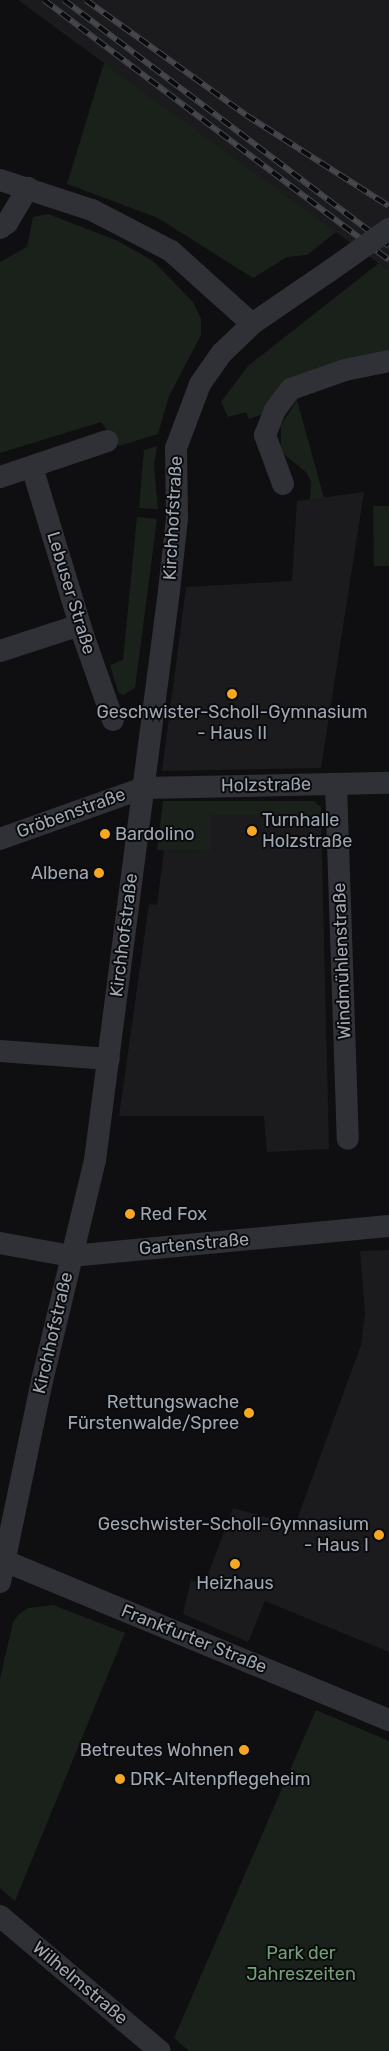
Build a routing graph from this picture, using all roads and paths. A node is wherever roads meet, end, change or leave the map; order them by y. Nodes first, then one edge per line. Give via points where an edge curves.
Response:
1 (0, 180) edge
2 (28, 188) junction
3 (0, 228) edge
4 (389, 229) edge
5 (252, 324) junction
6 (389, 361) edge
7 (107, 441) dead end
8 (32, 466) junction
9 (0, 477) edge
10 (283, 484) dead end
11 (80, 625) junction
12 (0, 651) edge
13 (112, 720) dead end
14 (389, 783) edge
15 (336, 784) junction
16 (143, 788) junction
17 (0, 839) edge
18 (0, 1051) edge
19 (109, 1059) junction
20 (348, 1139) dead end
21 (389, 1226) edge
22 (0, 1243) edge
23 (71, 1256) junction
24 (2, 1560) edge
25 (0, 1582) edge
26 (389, 1720) edge
27 (0, 1916) edge
28 (160, 2051) edge

1 - 2 street
2 - 3 street via 8,223
2 - 5 street via 92,210 171,251
4 - 5 street, Kirchhofstraße, bridge
5 - 16 street, Kirchhofstraße via 222,353 200,384 176,448 177,518
6 - 10 street via 345,370 292,389 274,410 265,435
7 - 8 street
8 - 9 street
8 - 11 street, Lebuser Straße
11 - 12 street
11 - 13 street, Lebuser Straße
14 - 15 street, Holzstraße
15 - 16 street, Holzstraße
15 - 20 street, Windmühlenstraße
16 - 17 street, Gröbenstraße
16 - 19 street, Kirchhofstraße
18 - 19 street
19 - 23 street, Kirchhofstraße via 95,1160
21 - 23 street, Gartenstraße
22 - 23 street, Gartenstraße
23 - 24 street, Kirchhofstraße
24 - 25 street, Kirchhofstraße
24 - 26 street, Frankfurter Straße
27 - 28 street, Wilhelmstraße

